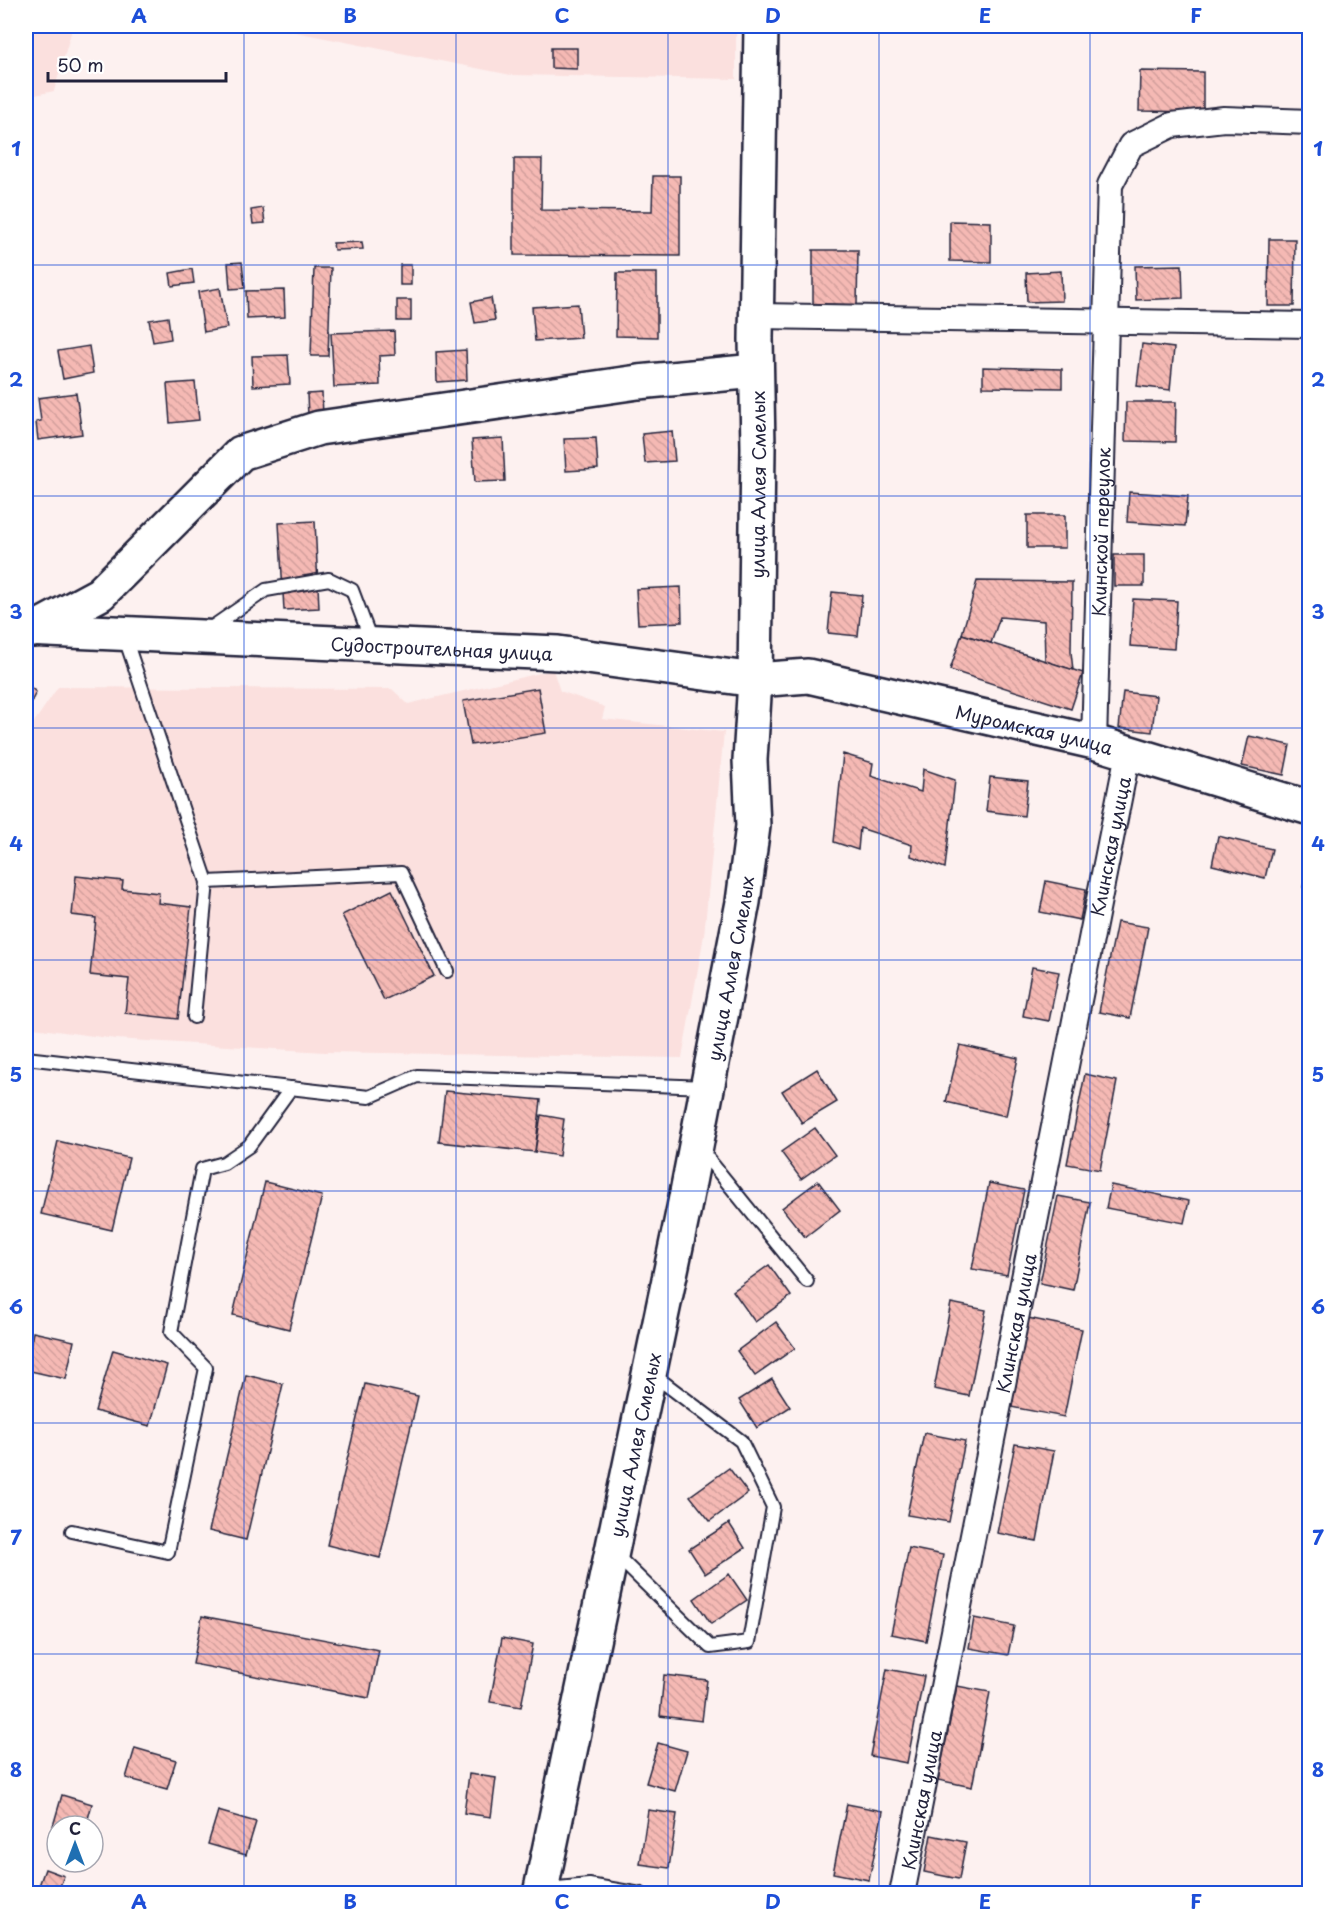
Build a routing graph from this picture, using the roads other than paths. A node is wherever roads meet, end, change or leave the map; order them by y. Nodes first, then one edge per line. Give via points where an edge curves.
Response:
1 (761, 26) edge
2 (1310, 122) edge
3 (757, 316) junction
4 (1107, 323) junction
5 (1310, 325) edge
6 (756, 371) junction
7 (100, 594) junction
8 (29, 629) edge
9 (124, 634) junction
10 (197, 637) junction
11 (373, 644) junction
12 (755, 680) junction
13 (1094, 742) junction
14 (1128, 753) junction
15 (1310, 808) edge
16 (207, 882) junction
17 (447, 971) dead end
18 (194, 1017) dead end
19 (26, 1058) edge
20 (708, 1087) junction
21 (291, 1088) junction
22 (697, 1144) junction
23 (807, 1281) dead end
24 (650, 1371) junction
25 (72, 1531) dead end
26 (612, 1551) junction
27 (541, 1889) edge
28 (641, 1893) edge
29 (902, 1893) edge

1 - 3 main road, улица Аллея Смелых
2 - 4 street, Клинской переулок via 1224,119 1172,125 1131,145 1110,184
3 - 4 street
3 - 6 main road, улица Аллея Смелых
4 - 5 street
4 - 13 street, Клинской переулок
6 - 7 main road via 638,382 319,428 241,453
6 - 12 main road, улица Аллея Смелых
7 - 8 main road
7 - 9 main road via 98,608 104,621
8 - 9 main road, Судостроительная улица
9 - 10 main road, Судостроительная улица
9 - 16 lane
10 - 11 main road, Судостроительная улица
10 - 11 lane via 266,590 329,579 352,590
11 - 12 main road, Судостроительная улица via 558,653
12 - 13 main road, Муромская улица via 808,676
12 - 20 main road, улица Аллея Смелых via 750,760 753,826 744,902
13 - 14 main road, Муромская улица
14 - 15 main road, Муромская улица
14 - 29 street, Клинская улица
16 - 17 lane via 400,873
16 - 18 lane
19 - 21 lane
20 - 21 lane via 417,1076 369,1097
20 - 22 main road, улица Аллея Смелых
21 - 25 lane via 249,1146 224,1164 202,1169 171,1332 206,1368 168,1552
22 - 23 lane
22 - 24 main road, улица Аллея Смелых
24 - 26 main road, улица Аллея Смелых
24 - 26 lane via 741,1441 773,1507 748,1642 710,1647
26 - 27 main road, улица Аллея Смелых
27 - 28 lane via 589,1885

